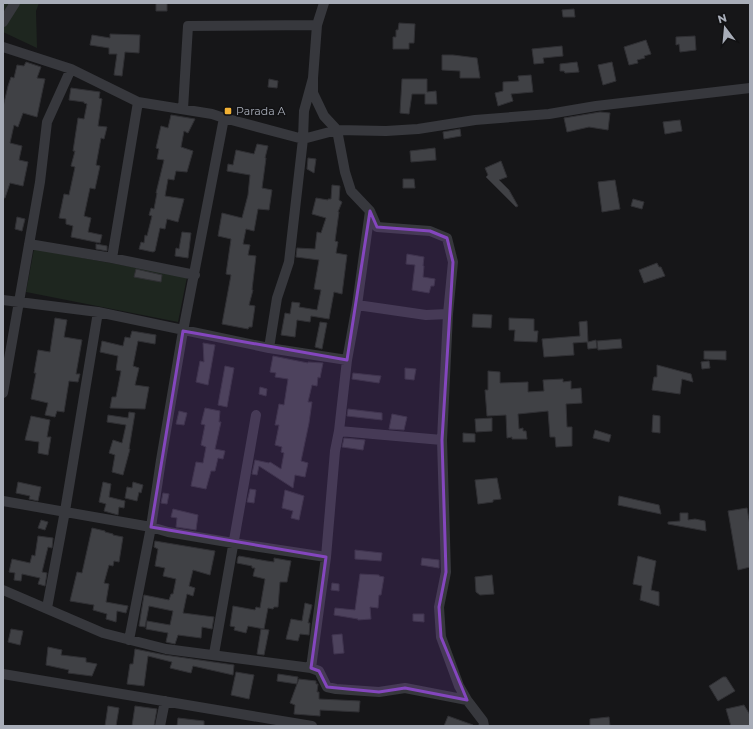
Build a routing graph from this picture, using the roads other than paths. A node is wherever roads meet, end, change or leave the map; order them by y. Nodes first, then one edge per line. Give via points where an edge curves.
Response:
1 (15, 3) edge
2 (324, 3) edge
3 (3, 22) edge
4 (316, 25) junction
5 (3, 47) edge
6 (71, 69) junction
7 (313, 78) junction
8 (750, 88) edge
9 (138, 102) junction
10 (183, 109) junction
11 (224, 118) junction
12 (337, 130) junction
13 (303, 139) junction
14 (370, 211) junction
15 (29, 244) junction
16 (112, 258) junction
17 (195, 275) junction
18 (3, 300) edge
19 (19, 303) junction
20 (357, 305) junction
21 (98, 312) junction
22 (448, 314) junction
23 (183, 331) junction
24 (269, 348) junction
25 (347, 360) junction
26 (3, 393) edge
27 (256, 414) dead end
28 (339, 431) junction
29 (442, 440) junction
30 (3, 501) edge
31 (65, 511) junction
32 (151, 527) junction
33 (233, 543) junction
34 (326, 557) junction
35 (3, 590) edge
36 (47, 608) junction
37 (129, 640) junction
38 (214, 654) junction
39 (311, 668) junction
40 (3, 674) edge
41 (467, 700) junction
42 (165, 701) junction
43 (160, 726) edge
44 (312, 726) edge
45 (484, 726) edge

1 - 3 street
2 - 4 street
4 - 7 street
4 - 10 street via 188,26
5 - 6 street
6 - 9 street
6 - 15 street via 47,122
7 - 12 street via 313,92 324,116
7 - 13 street via 304,111
8 - 12 street via 418,129
9 - 10 street
9 - 16 street
10 - 11 street
11 - 13 street
11 - 17 street
12 - 13 street
12 - 14 street via 351,190
13 - 24 street via 289,262 277,298
14 - 20 street
14 - 22 street via 377,228 430,231 447,238 453,262
15 - 16 street
15 - 19 street
16 - 17 street
17 - 23 street
18 - 19 street
19 - 21 street
19 - 26 street
20 - 22 street via 426,315
20 - 25 street
21 - 23 street
21 - 31 street
22 - 29 street
23 - 24 street
23 - 32 street
24 - 25 street
25 - 28 street
27 - 33 street
28 - 29 street
28 - 34 street
29 - 41 street via 446,572 439,607 441,637 459,686
30 - 31 street
31 - 32 street
31 - 36 street
32 - 33 street
32 - 37 street
33 - 34 street
33 - 38 street
34 - 39 street
35 - 36 street
36 - 37 street via 103,633
37 - 38 street via 166,649
38 - 39 street
39 - 41 street via 319,671 327,687 336,689 379,692 405,688
40 - 42 street
41 - 45 street
42 - 43 street
42 - 44 street

